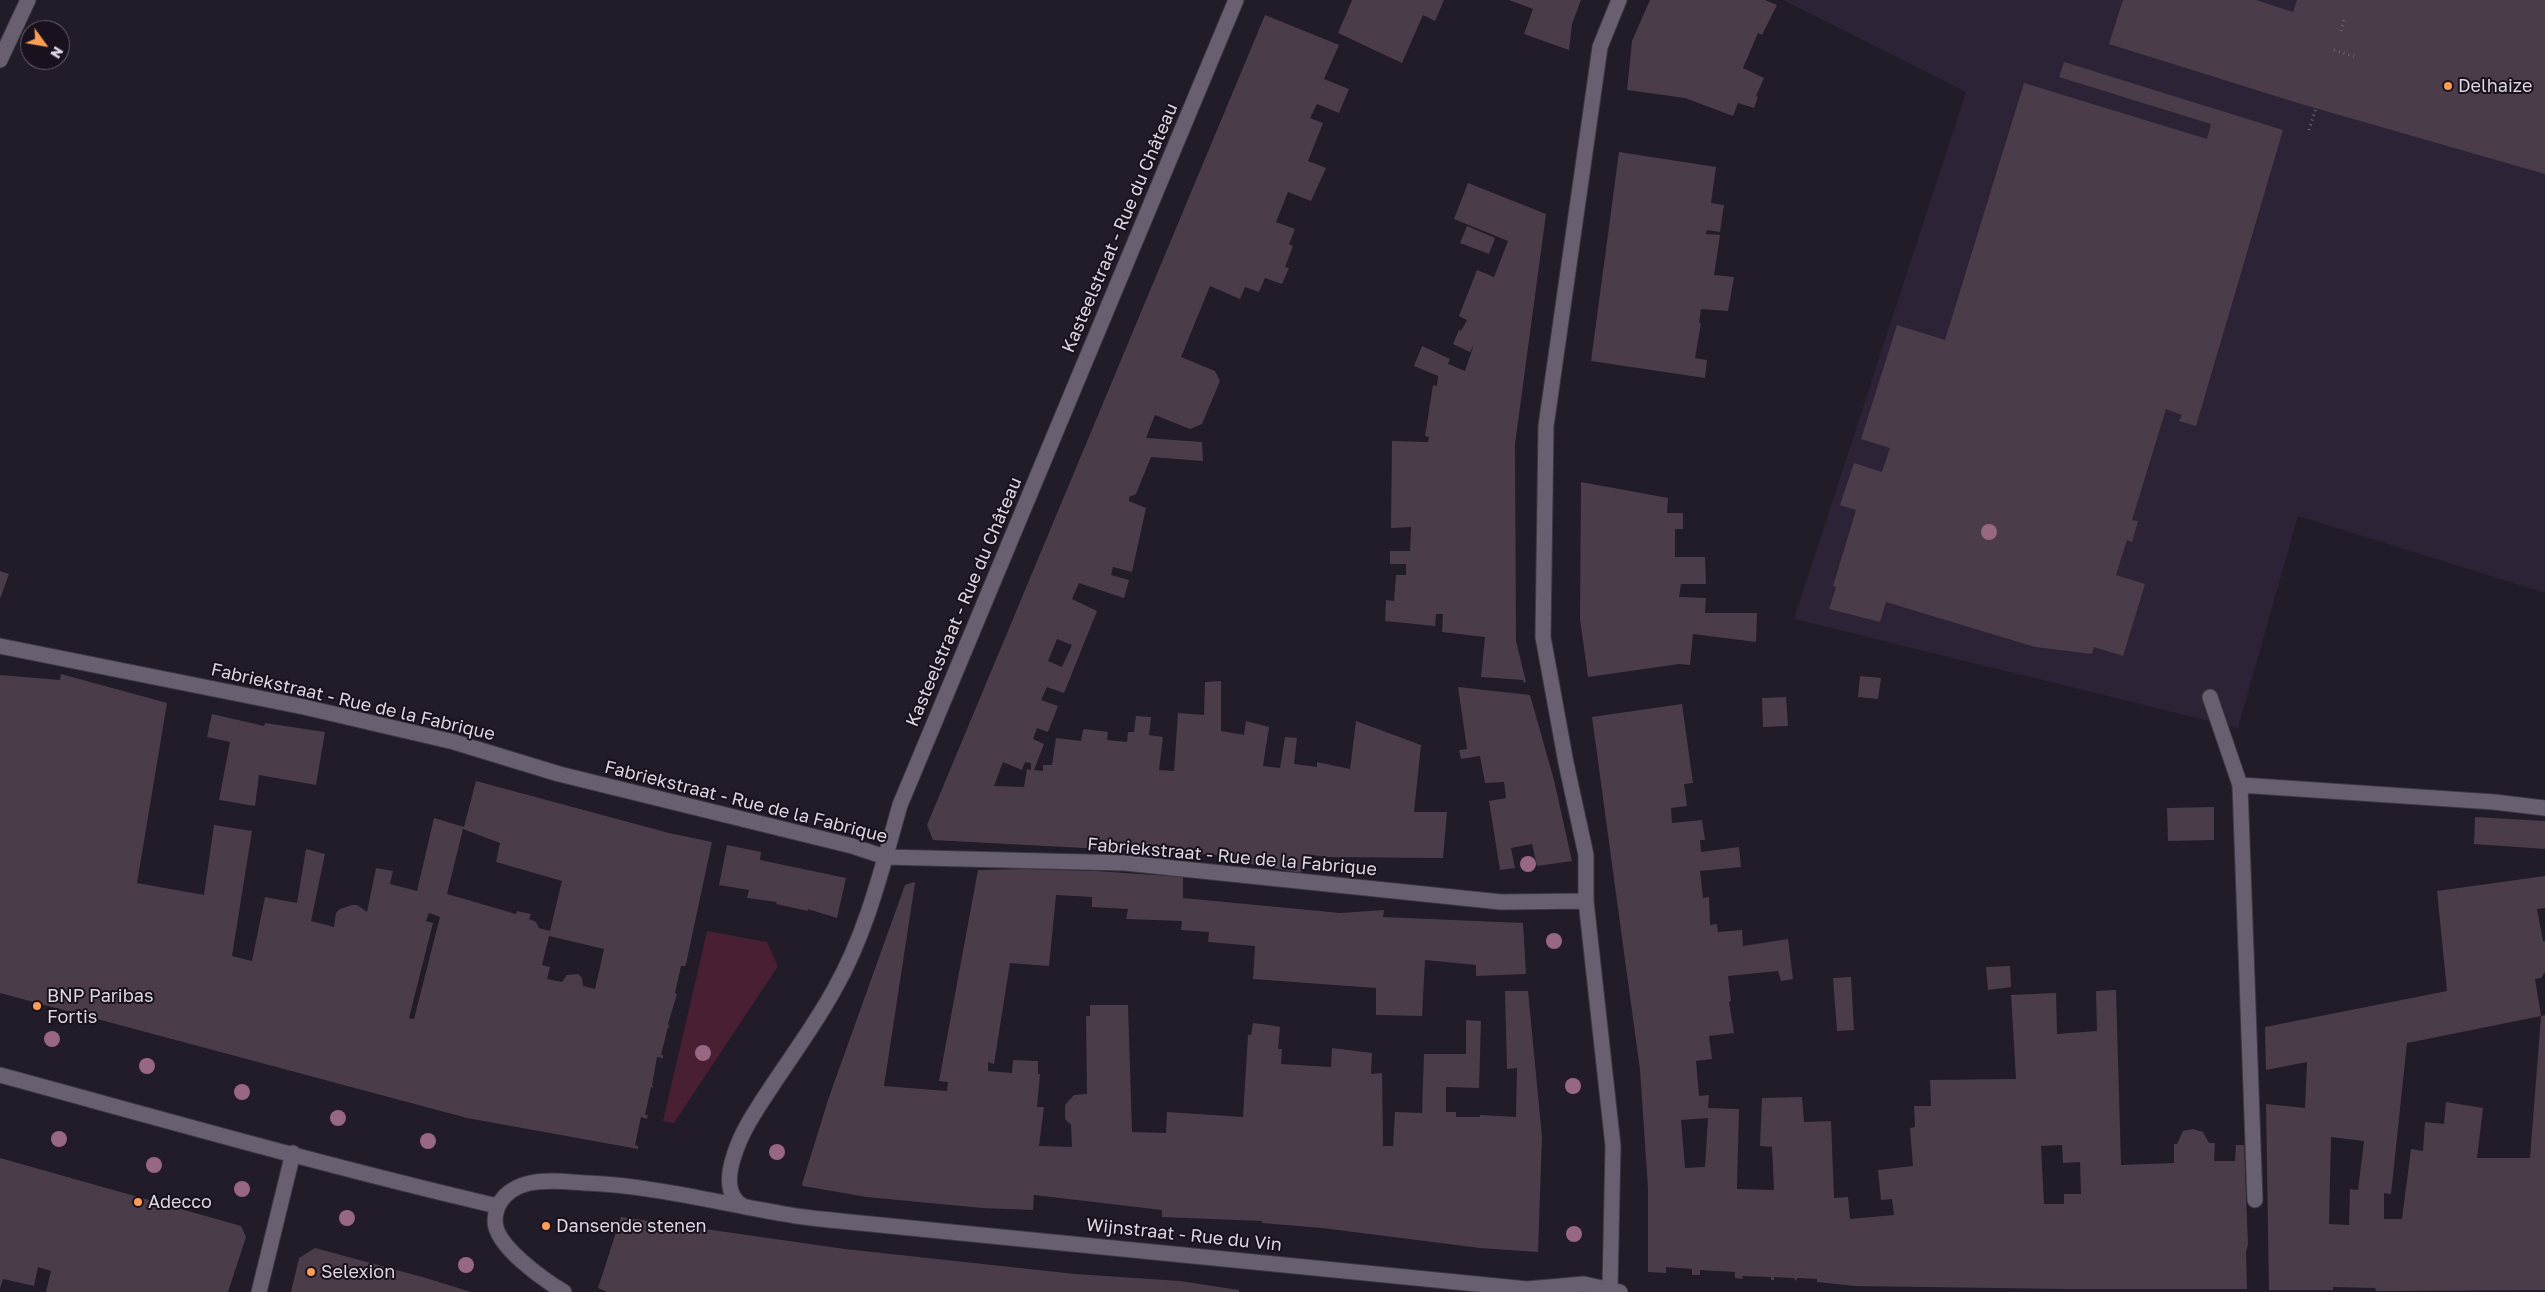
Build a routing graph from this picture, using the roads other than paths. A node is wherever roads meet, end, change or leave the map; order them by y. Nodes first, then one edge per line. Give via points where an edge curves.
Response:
1 (28, 0) edge
2 (1236, 0) edge
3 (1619, 0) edge
4 (0, 60) edge
5 (0, 646) edge
6 (2210, 697) dead end
7 (2240, 785) junction
8 (2545, 808) edge
9 (885, 857) junction
10 (1586, 901) junction
11 (0, 1076) edge
12 (293, 1153) junction
13 (2255, 1200) dead end
14 (497, 1206) junction
15 (743, 1206) junction
16 (1615, 1290) edge
17 (259, 1292) edge
18 (564, 1292) edge

1 - 4 street
2 - 9 street, Kasteelstraat - Rue du Château via 900,805
3 - 10 street via 1600,47 1546,426 1543,637 1586,855
5 - 9 street, Fabriekstraat - Rue de la Fabrique via 304,707 454,742 559,774 852,846
6 - 7 street
7 - 8 street
7 - 13 street
9 - 10 street, Fabriekstraat - Rue de la Fabrique via 1125,862 1501,902
9 - 15 street, Kasteelstraat - Rue du Château via 873,900 846,968 750,1120 738,1145 729,1181 732,1196
10 - 16 street via 1613,1146
11 - 12 street
12 - 14 street via 375,1177
12 - 17 street
14 - 15 street, Wijnstraat - Rue du Vin via 512,1190 532,1182 546,1182 668,1191
14 - 18 street via 496,1227 505,1245
15 - 16 street, Wijnstraat - Rue du Vin via 842,1221 1527,1289 1584,1284

